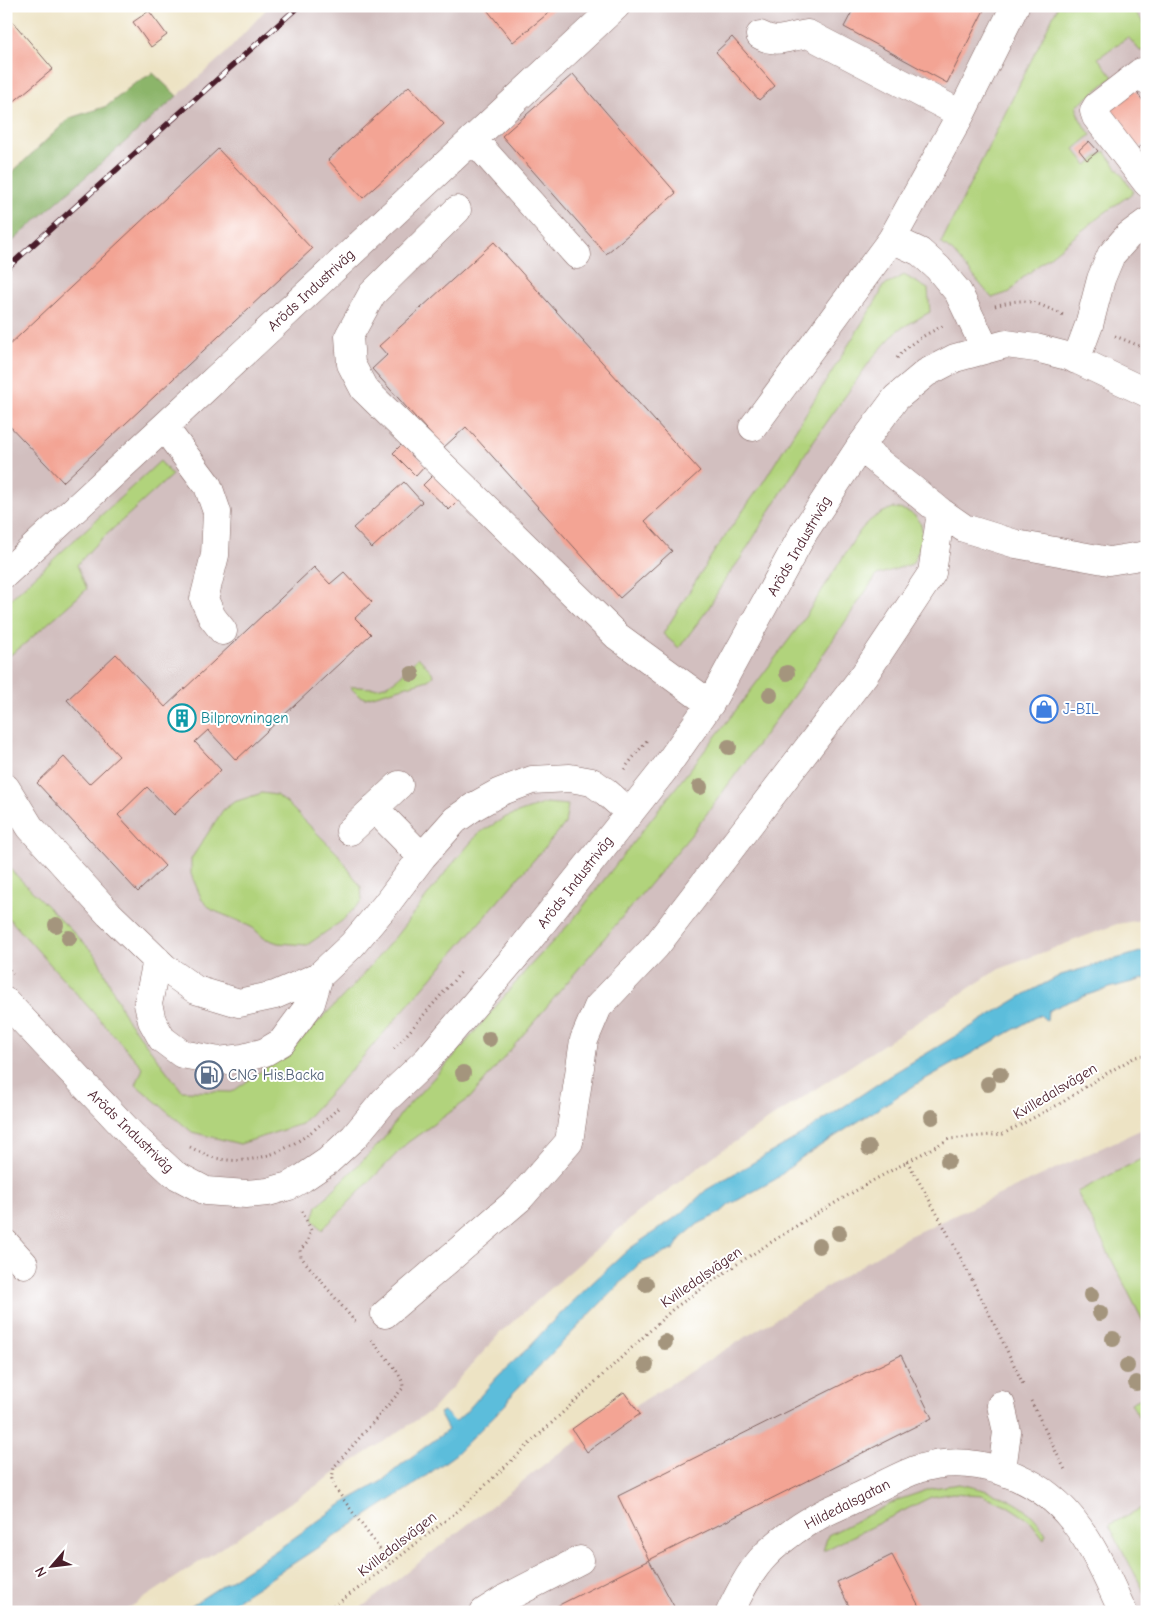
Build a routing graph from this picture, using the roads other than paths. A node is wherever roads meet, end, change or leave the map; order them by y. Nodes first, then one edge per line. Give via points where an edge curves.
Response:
1 (616, 6) edge
2 (1015, 6) edge
3 (760, 35) dead end
4 (1145, 73) edge
5 (960, 114) junction
6 (473, 139) junction
7 (1147, 183) edge
8 (457, 210) dead end
9 (1147, 222) edge
10 (892, 239) junction
11 (577, 254) dead end
12 (985, 348) junction
13 (1076, 360) junction
14 (1147, 393) edge
15 (164, 427) junction
16 (753, 427) dead end
17 (860, 447) junction
18 (941, 512) junction
19 (1147, 555) edge
20 (6, 573) edge
21 (224, 631) dead end
22 (710, 704) junction
23 (399, 785) dead end
24 (6, 788) edge
25 (374, 808) junction
26 (630, 813) junction
27 (350, 831) dead end
28 (422, 857) junction
29 (157, 960) junction
30 (319, 976) junction
31 (6, 1002) edge
32 (6, 1244) edge
33 (24, 1264) dead end
34 (385, 1314) dead end
35 (1001, 1405) dead end
36 (1002, 1470) junction
37 (580, 1560) dead end
38 (484, 1612) edge
39 (730, 1612) edge
40 (1123, 1612) edge

1 - 6 street, Aröds Industriväg
2 - 5 street
3 - 5 street via 768,40 779,40 808,34
4 - 7 street via 1097,106 1094,112
5 - 10 street
6 - 11 street
6 - 15 street, Aröds Industriväg
8 - 22 street via 372,294 350,336 351,364 364,389 617,636
9 - 13 street via 1128,236 1111,255
10 - 12 street via 920,252 938,268 958,292
10 - 16 street
12 - 13 street, Aröds Industriväg via 1006,344 1036,348
12 - 17 street, Aröds Industriväg via 926,373 896,398
13 - 14 street, Aröds Industriväg
15 - 20 street, Aröds Industriväg
15 - 21 street via 208,486 216,512 215,555 204,599 212,617
17 - 18 street
17 - 22 street, Aröds Industriväg via 804,532
18 - 19 street via 964,528 1016,544 1109,561
18 - 34 street via 932,572 864,675 656,946 598,1007 584,1040 569,1142 519,1199
22 - 26 street, Aröds Industriväg
23 - 25 street
24 - 29 street via 30,827 109,914
25 - 27 street
25 - 28 street
26 - 28 street via 592,782 570,778 532,780 475,806 455,820
26 - 31 street, Aröds Industriväg via 520,951 427,1060 328,1161 289,1186 246,1194 206,1191 174,1174 131,1134
28 - 30 street via 352,945
29 - 30 street via 196,990 239,1003 275,995
29 - 30 street via 148,1004 162,1039 182,1054 219,1061 265,1052 282,1042 311,1003
32 - 33 street
35 - 36 street via 1007,1432
36 - 39 street, Hildedalsgatan via 953,1462 918,1469 814,1518 762,1560 742,1587
36 - 40 street, Hildedalsgatan via 1050,1497 1072,1518 1091,1546
37 - 38 street

